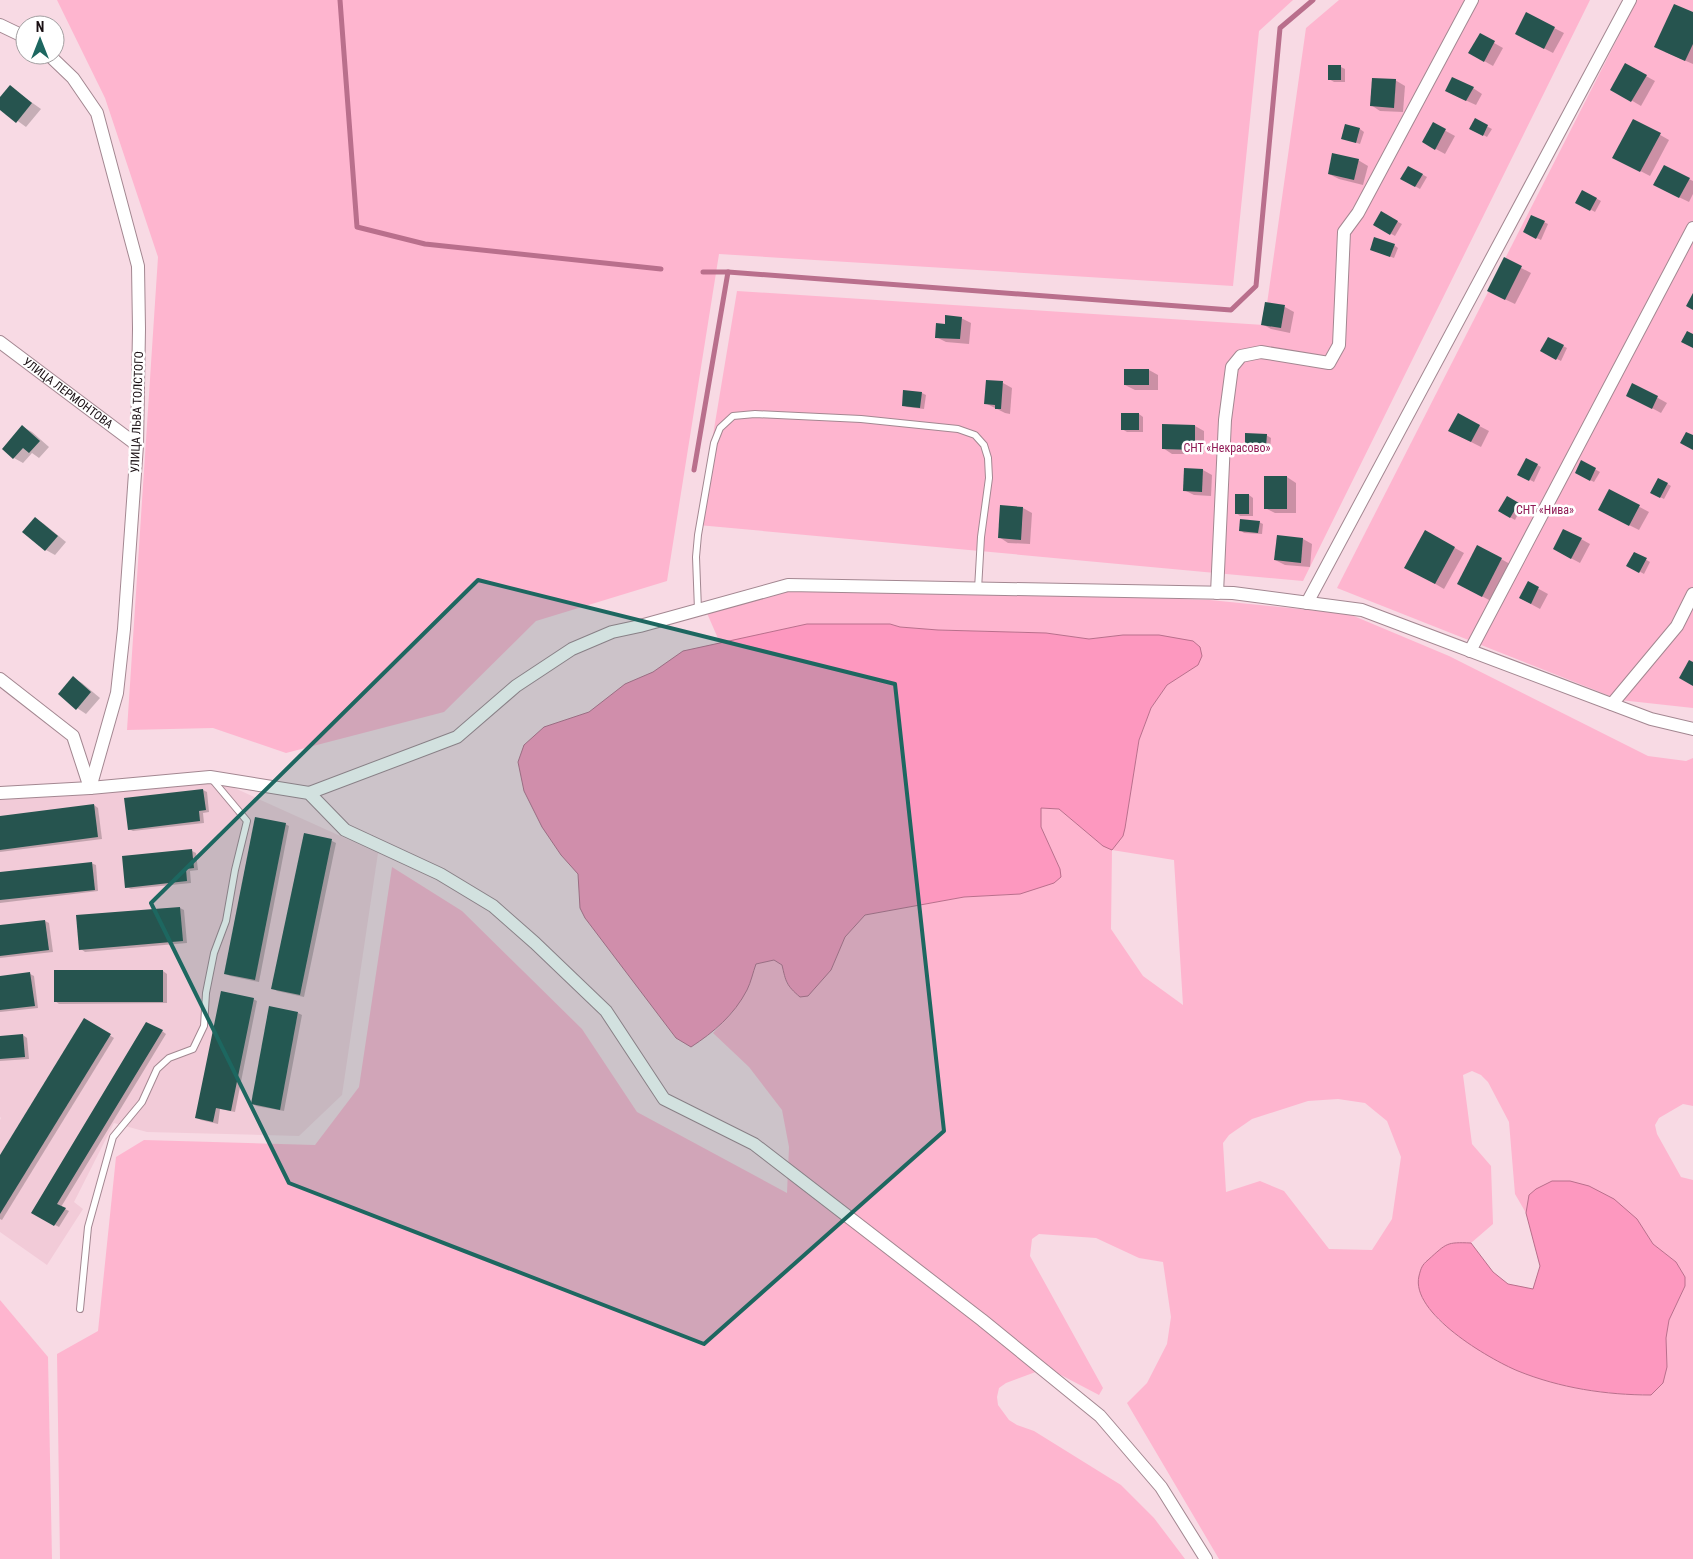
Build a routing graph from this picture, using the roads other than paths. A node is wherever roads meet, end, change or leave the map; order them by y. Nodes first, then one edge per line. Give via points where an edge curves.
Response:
1 (1472, 0) edge
2 (1630, 0) edge
3 (0, 26) edge
4 (15, 33) edge
5 (59, 65) edge
6 (1693, 228) edge
7 (0, 342) edge
8 (137, 445) junction
9 (978, 589) junction
10 (1217, 592) junction
11 (1693, 594) edge
12 (1307, 603) junction
13 (698, 610) junction
14 (1470, 651) junction
15 (0, 679) edge
16 (1612, 704) junction
17 (1693, 729) edge
18 (210, 777) junction
19 (90, 788) junction
20 (0, 793) edge
21 (309, 793) junction
22 (80, 1309) dead end
23 (1206, 1559) edge

1 - 10 street via 1358,213 1344,232 1339,345 1329,362 1262,352 1241,356 1232,367 1224,420
2 - 12 street
3 - 4 street
5 - 8 street, УЛИЦА ЛЬВА ТОЛСТОГО via 73,78 97,113 138,266
6 - 14 street
7 - 8 street, УЛИЦА ЛЕРМОНТОВА
8 - 19 street, УЛИЦА ЛЬВА ТОЛСТОГО via 117,694
9 - 10 street
9 - 13 street via 788,585
9 - 13 lane via 989,478 984,445 975,435 958,429 861,419 755,414 733,416 720,428 714,443 697,542
10 - 12 street
11 - 16 street via 1677,626
12 - 14 street via 1362,610
13 - 21 street via 612,632 572,649 516,686 457,737
14 - 16 street
15 - 19 street via 73,736
16 - 17 street
18 - 19 street
18 - 21 street
18 - 22 lane via 247,821 226,921 214,953 204,1026 193,1049 169,1058 157,1069 142,1102 113,1137 88,1227
19 - 20 street
21 - 23 street via 344,830 440,874 493,906 606,1011 664,1099 754,1144 982,1320 1100,1416 1160,1488

